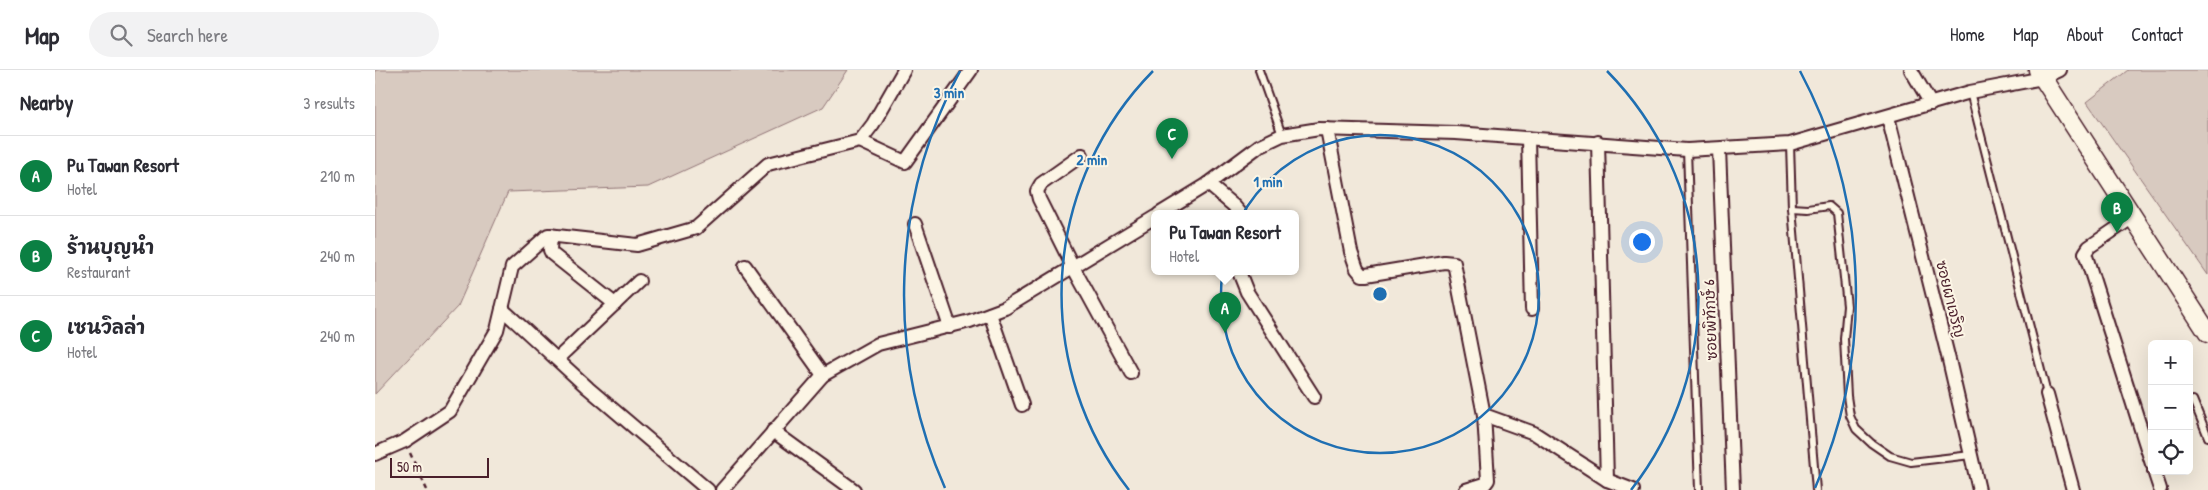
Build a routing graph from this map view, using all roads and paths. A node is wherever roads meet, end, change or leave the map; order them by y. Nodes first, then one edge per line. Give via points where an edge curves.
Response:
1 (904, 70) edge
2 (971, 70) edge
3 (1259, 70) edge
4 (1911, 70) edge
5 (2060, 70) edge
6 (2041, 74) edge
7 (1970, 92) junction
8 (1931, 104) junction
9 (1888, 117) junction
10 (1327, 129) junction
11 (1283, 135) junction
12 (1528, 138) junction
13 (860, 141) junction
14 (1598, 142) junction
15 (1790, 144) junction
16 (1719, 149) junction
17 (1687, 150) junction
18 (1082, 155) dead end
19 (1208, 184) junction
20 (1793, 208) junction
21 (1166, 210) edge
22 (1238, 210) edge
23 (2133, 216) junction
24 (1151, 219) edge
25 (915, 224) dead end
26 (551, 235) junction
27 (745, 266) dead end
28 (1073, 267) junction
29 (1240, 275) edge
30 (639, 281) dead end
31 (615, 304) junction
32 (502, 309) junction
33 (1533, 309) dead end
34 (990, 314) junction
35 (951, 327) junction
36 (2208, 333) edge
37 (557, 359) junction
38 (1131, 373) dead end
39 (823, 375) junction
40 (2047, 394) joint
41 (1313, 397) dead end
42 (2193, 400) dead end
43 (1022, 405) dead end
44 (1484, 415) junction
45 (773, 431) junction
46 (2208, 437) edge
47 (405, 441) junction
48 (2148, 451) edge
49 (375, 454) edge
50 (1971, 455) junction
51 (2155, 475) edge
52 (1607, 480) junction
53 (2160, 489) dead end
54 (427, 490) edge
55 (708, 490) edge
56 (723, 490) edge
57 (854, 490) edge
58 (1466, 490) edge
59 (1633, 490) edge
60 (1699, 490) edge
61 (1733, 490) edge
62 (1816, 490) edge
63 (1979, 490) edge
64 (2073, 490) edge

1 - 13 street
2 - 13 street via 905,162
3 - 11 lane
4 - 8 street
5 - 6 street
6 - 7 street
6 - 23 main road
7 - 8 street
7 - 40 lane
8 - 9 street
9 - 15 street
9 - 50 street, ซอยผาเจริญ
10 - 11 street
10 - 12 street
10 - 44 street via 1357,270 1362,275 1454,263
11 - 19 street via 1259,146
12 - 14 street
12 - 33 street
13 - 26 street via 768,164 696,228 637,245
14 - 17 street
14 - 52 street
15 - 16 street
15 - 20 lane
16 - 17 street
16 - 61 street, ซอยพิทักษ์ 6
17 - 60 lane
18 - 28 street via 1041,184 1037,191
19 - 21 street
19 - 22 street
20 - 50 lane via 1829,206 1837,213 1847,306 1847,396 1856,430 1890,456 1911,462
20 - 62 lane
23 - 36 main road
23 - 48 street via 2085,253
24 - 28 street
25 - 35 street
26 - 31 street via 552,254
26 - 32 street via 512,267
27 - 39 street
28 - 34 street
28 - 38 street
29 - 41 street via 1247,292
30 - 31 street
31 - 37 street
32 - 37 street
32 - 47 street via 497,330 450,412
34 - 35 street
34 - 43 street
35 - 39 street via 878,344
37 - 55 street
39 - 45 street
40 - 64 street
42 - 46 lane
44 - 52 street via 1534,433
44 - 58 street via 1488,480
45 - 56 street
45 - 57 street
47 - 49 street
47 - 54 path
50 - 63 street, ซอยผาเจริญ
51 - 53 street
52 - 59 street

